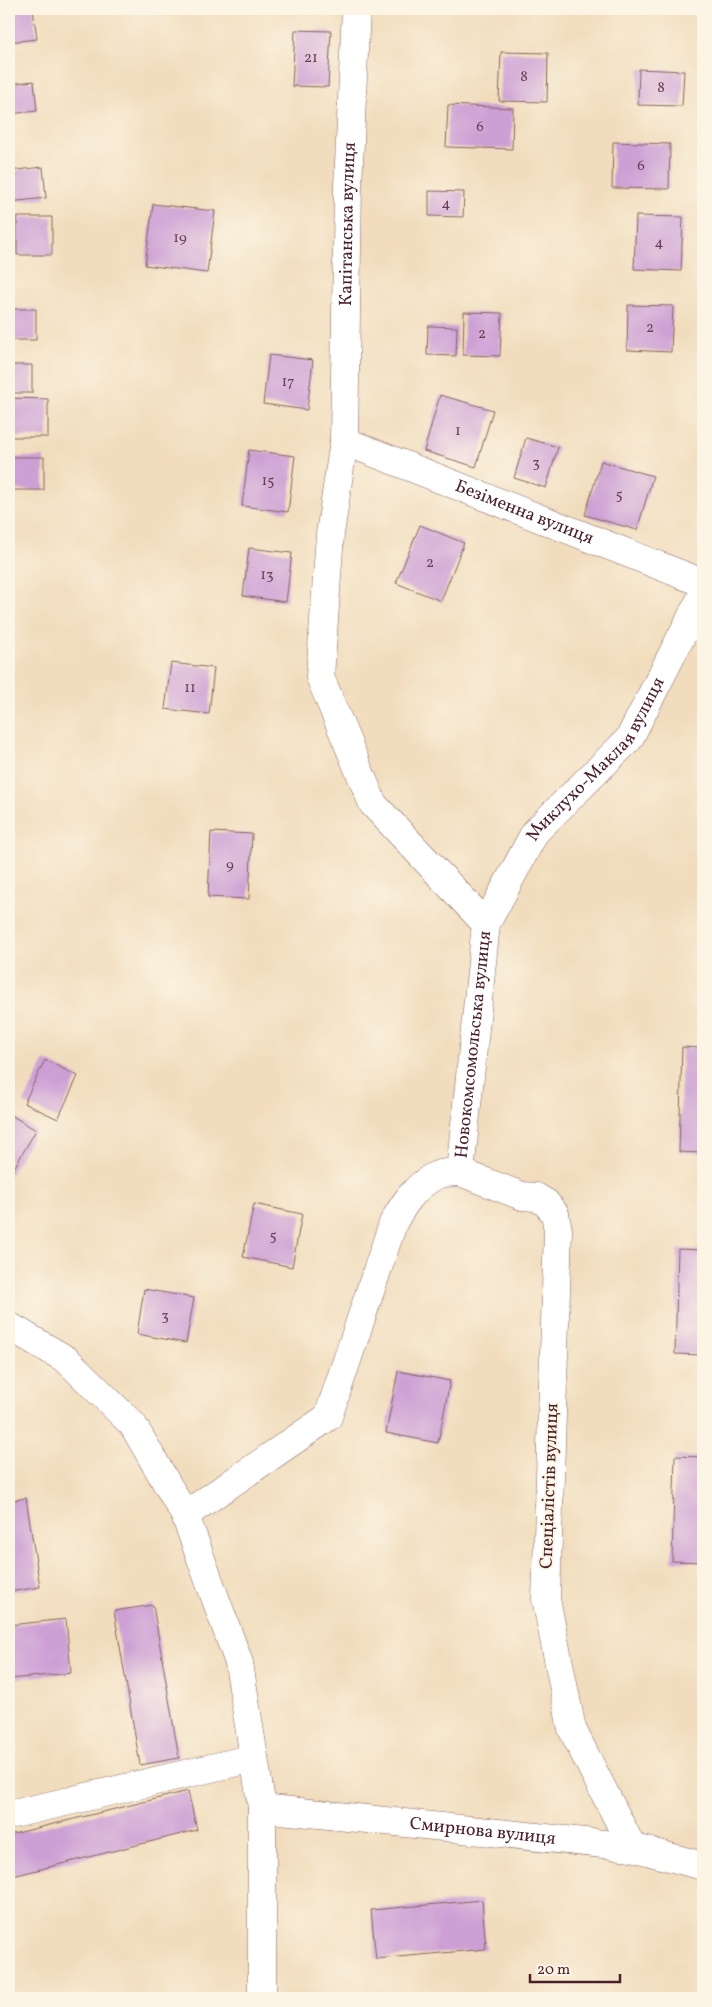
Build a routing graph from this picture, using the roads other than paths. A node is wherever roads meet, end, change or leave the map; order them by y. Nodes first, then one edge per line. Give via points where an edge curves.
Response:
1 (356, 9) edge
2 (344, 441) junction
3 (703, 583) edge
4 (703, 594) edge
5 (486, 924) junction
6 (460, 1172) junction
7 (9, 1326) edge
8 (185, 1515) junction
9 (254, 1758) junction
10 (262, 1808) junction
11 (9, 1815) edge
12 (632, 1847) junction
13 (703, 1866) edge
14 (262, 1998) edge

1 - 2 street, Капітанська вулиця via 348,186
2 - 3 street, Безіменна вулиця
2 - 5 street, Новокомсомольська вулиця via 330,534 320,677 373,804
4 - 5 street, Миклухо-Маклая вулиця via 628,739 535,832
5 - 6 street, Новокомсомольська вулиця
6 - 8 street, Новокомсомольська вулиця via 439,1174 422,1184 405,1201 393,1223 328,1417
6 - 12 street, Спеціалістів вулиця via 522,1196 536,1197 555,1214 558,1230 546,1599 572,1729
7 - 8 street via 67,1360 132,1425
8 - 9 street via 240,1663
9 - 10 street
9 - 11 street
10 - 12 street, Смирнова вулиця
10 - 14 street
12 - 13 street, Смирнова вулиця

